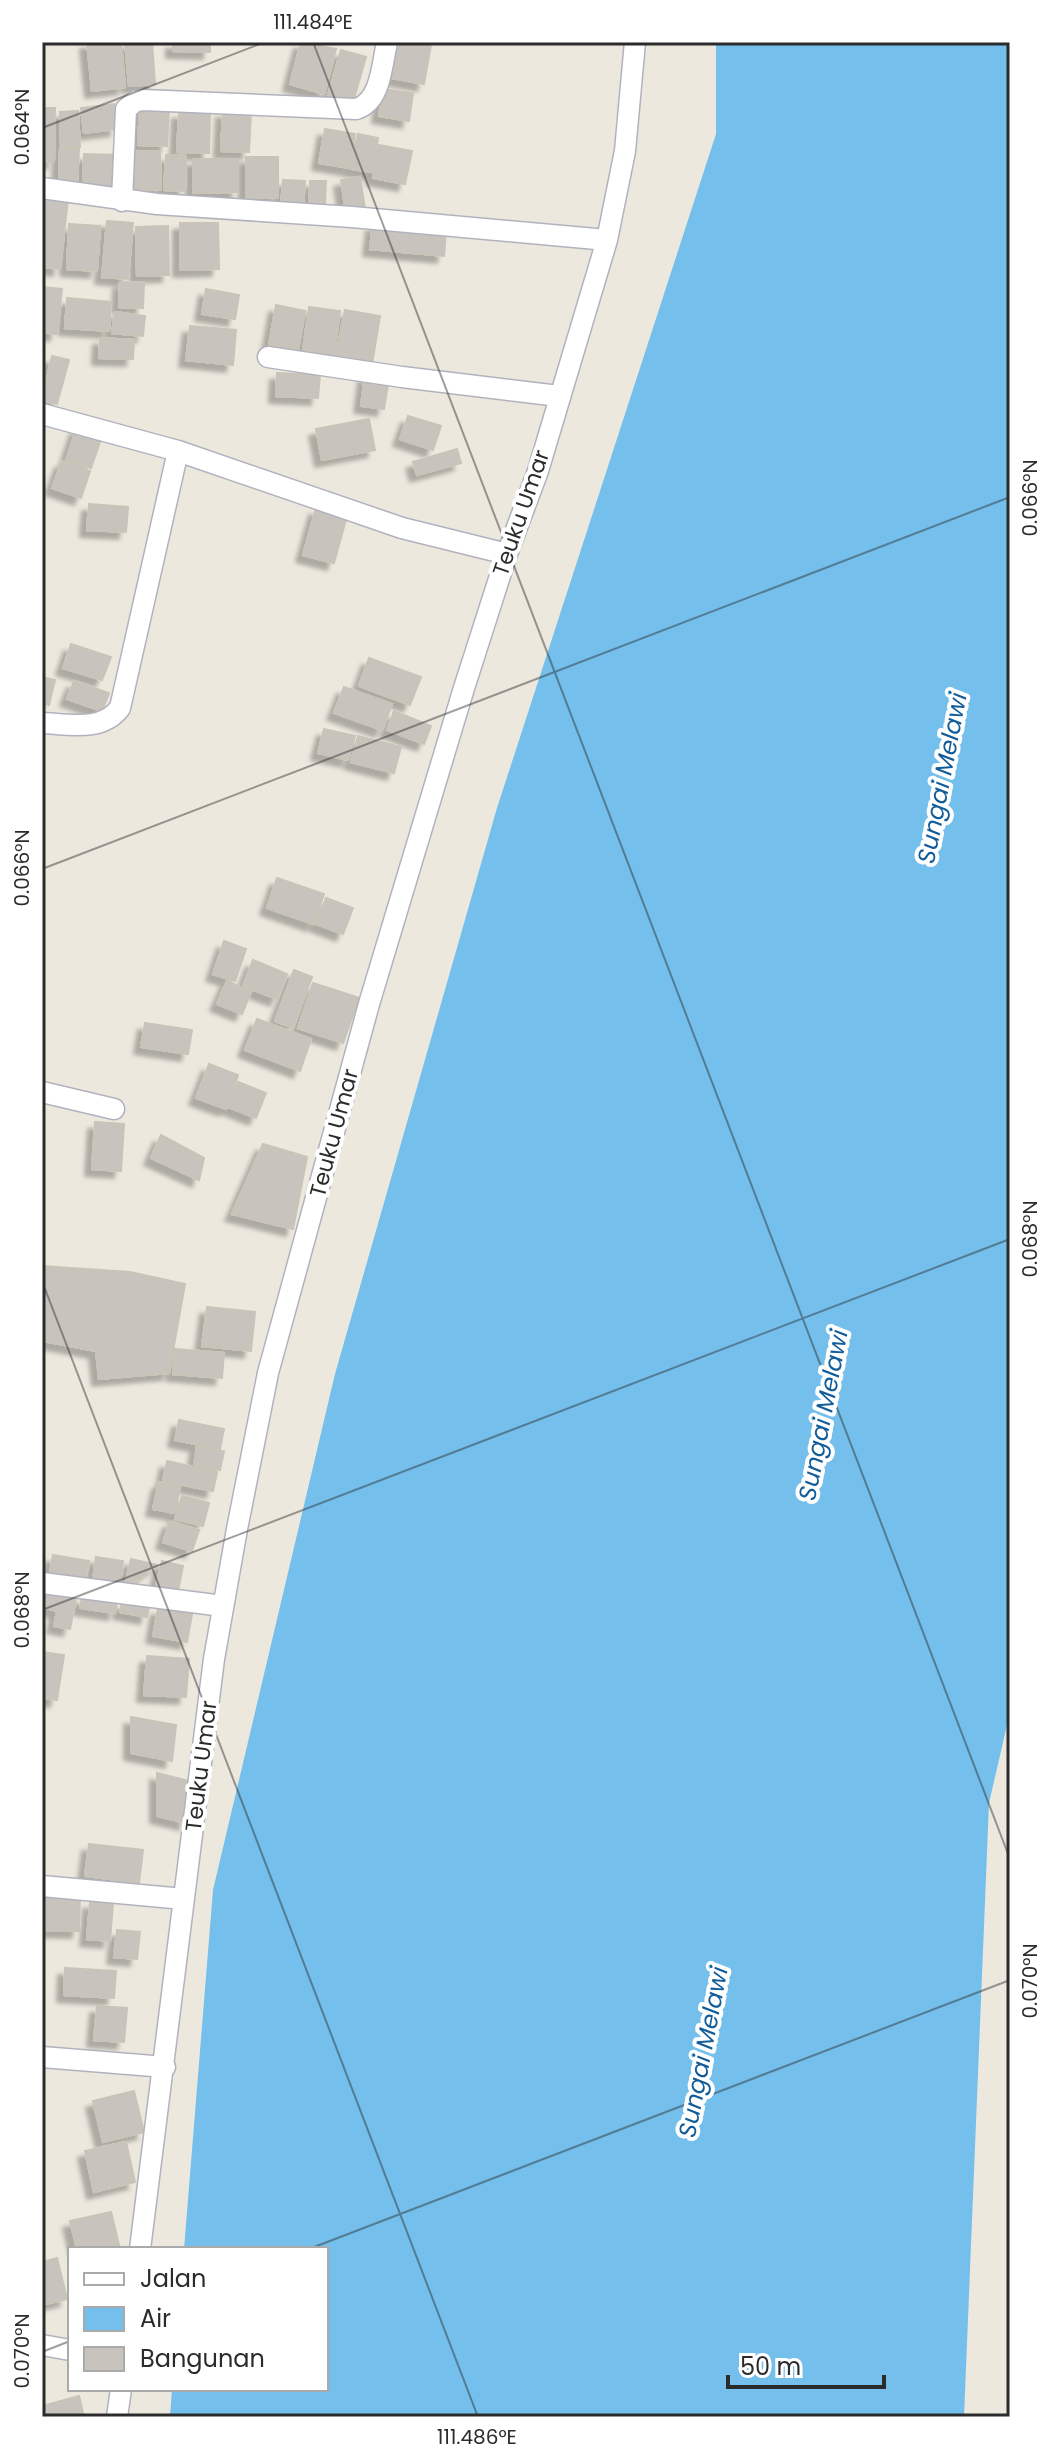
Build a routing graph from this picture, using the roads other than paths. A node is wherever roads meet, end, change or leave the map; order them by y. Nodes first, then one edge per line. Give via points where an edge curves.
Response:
1 (387, 42) edge
2 (635, 42) edge
3 (42, 188) edge
4 (122, 201) junction
5 (607, 240) junction
6 (268, 357) dead end
7 (559, 396) junction
8 (42, 414) edge
9 (178, 451) junction
10 (507, 554) junction
11 (42, 723) edge
12 (42, 1092) edge
13 (114, 1109) dead end
14 (42, 1583) edge
15 (223, 1606) junction
16 (42, 1886) edge
17 (184, 1899) junction
18 (42, 2057) edge
19 (165, 2067) junction
20 (140, 2247) edge
21 (42, 2345) edge
22 (68, 2350) edge
23 (121, 2391) edge
24 (117, 2417) edge

1 - 4 street via 375,94 356,109 143,100 131,104 126,109
2 - 5 street, Teuku Umar via 625,151
3 - 4 street
4 - 5 street
5 - 7 street, Teuku Umar
6 - 7 street
7 - 10 street, Teuku Umar
8 - 9 street
9 - 10 street via 402,528
9 - 11 street via 120,708 97,725
10 - 15 street, Teuku Umar via 369,1004 268,1373
12 - 13 street
14 - 15 street
15 - 17 street, Teuku Umar
16 - 17 street
17 - 19 street, Teuku Umar
18 - 19 street
19 - 20 street, Teuku Umar
21 - 22 street
23 - 24 street

